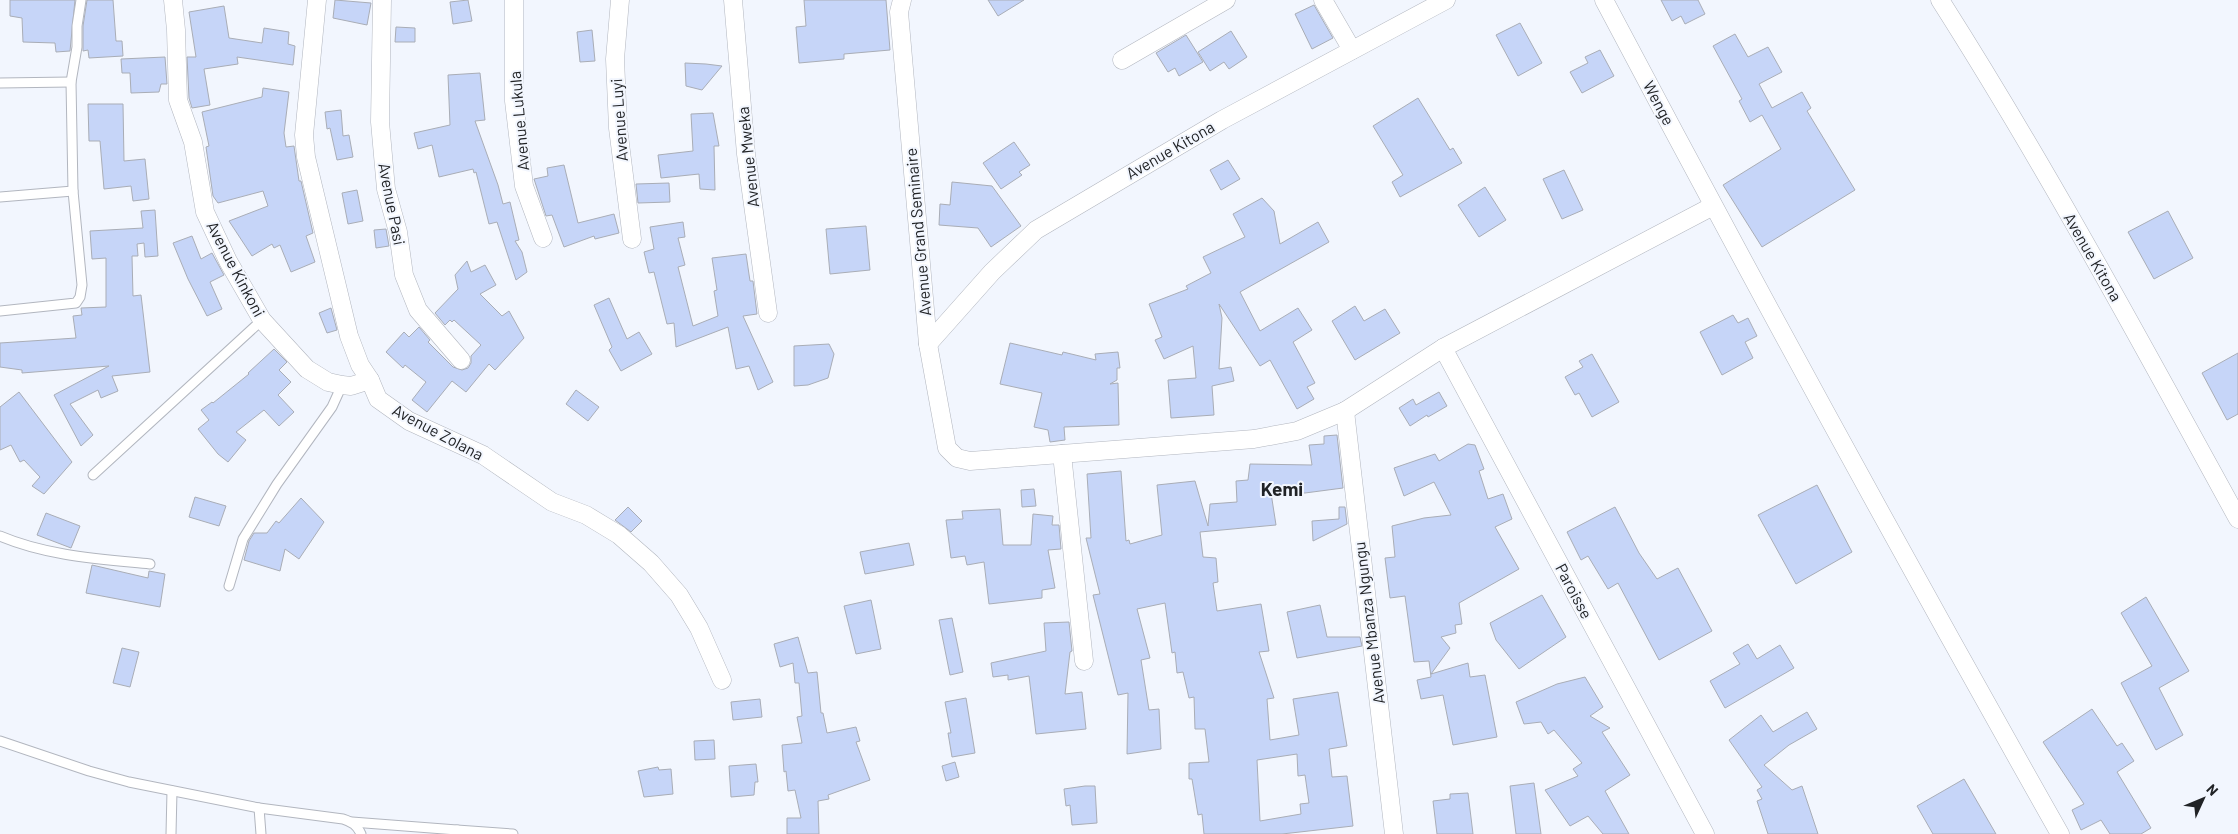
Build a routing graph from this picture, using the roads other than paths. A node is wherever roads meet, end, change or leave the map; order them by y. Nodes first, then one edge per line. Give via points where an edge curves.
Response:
1 (82, 0) edge
2 (173, 0) edge
3 (317, 0) edge
4 (382, 0) edge
5 (514, 0) edge
6 (620, 0) edge
7 (733, 0) edge
8 (902, 0) edge
9 (1226, 0) edge
10 (1323, 0) edge
11 (1446, 0) edge
12 (1604, 0) edge
13 (1940, 0) edge
14 (1352, 50) junction
15 (1122, 60) dead end
16 (72, 82) junction
17 (0, 83) edge
18 (73, 191) junction
19 (0, 197) edge
20 (1713, 206) junction
21 (543, 238) dead end
22 (632, 239) dead end
23 (0, 311) edge
24 (768, 313) dead end
25 (262, 320) junction
26 (928, 344) junction
27 (1444, 348) junction
28 (461, 360) dead end
29 (370, 380) junction
30 (342, 385) junction
31 (1345, 411) junction
32 (1062, 454) junction
33 (93, 475) dead end
34 (2238, 519) edge
35 (0, 536) edge
36 (150, 564) dead end
37 (229, 586) dead end
38 (1084, 661) dead end
39 (722, 680) dead end
40 (0, 741) edge
41 (172, 790) junction
42 (259, 808) junction
43 (352, 822) junction
44 (458, 832) edge
45 (171, 834) edge
46 (261, 834) edge
47 (361, 834) edge
48 (513, 834) edge
49 (1394, 834) edge
50 (1705, 834) edge
51 (2060, 834) edge

1 - 16 lane
2 - 25 street, Avenue Kinkoni via 178,100 193,142 205,212 228,261
3 - 29 street, Avenue Zolana via 304,135 306,157 349,336 360,365
4 - 28 street, Avenue Pasi via 380,122 386,189 398,232 404,276 418,310
5 - 21 street, Avenue Lukula via 514,102 524,186
6 - 22 street, Avenue Luyi via 616,59 618,128
7 - 24 street, Avenue Mweka via 746,154
8 - 26 street, Avenue Grand Seminaire via 900,12
9 - 15 street
10 - 14 street
11 - 14 street, Avenue Kitona
12 - 20 street, Wenge
13 - 34 street, Avenue Kitona via 1989,76 2101,271
14 - 26 street, Avenue Kitona via 1222,120 1036,230 992,272
16 - 17 lane
16 - 18 lane
18 - 19 lane
18 - 23 lane via 82,285 76,304
20 - 27 street
20 - 51 street, Wenge
25 - 30 street, Avenue Kinkoni via 307,369 328,382
25 - 33 lane
26 - 32 street, Avenue Grand Seminaire via 947,448 957,458 970,461
27 - 31 street
27 - 50 street, Paroisse
29 - 30 street, Avenue Kinkoni via 351,386
29 - 39 street, Avenue Zolana via 378,399 409,420 483,455 552,502 586,515 620,535 679,595 699,628
30 - 37 lane via 332,407 277,484 243,539
31 - 32 street via 1297,431 1254,439
31 - 49 street, Avenue Mbanza Ngungu
32 - 38 street
35 - 36 lane via 22,546
40 - 41 lane via 89,772
41 - 42 lane
41 - 45 lane
42 - 43 lane
42 - 46 lane
43 - 44 lane
43 - 47 lane
44 - 48 lane

